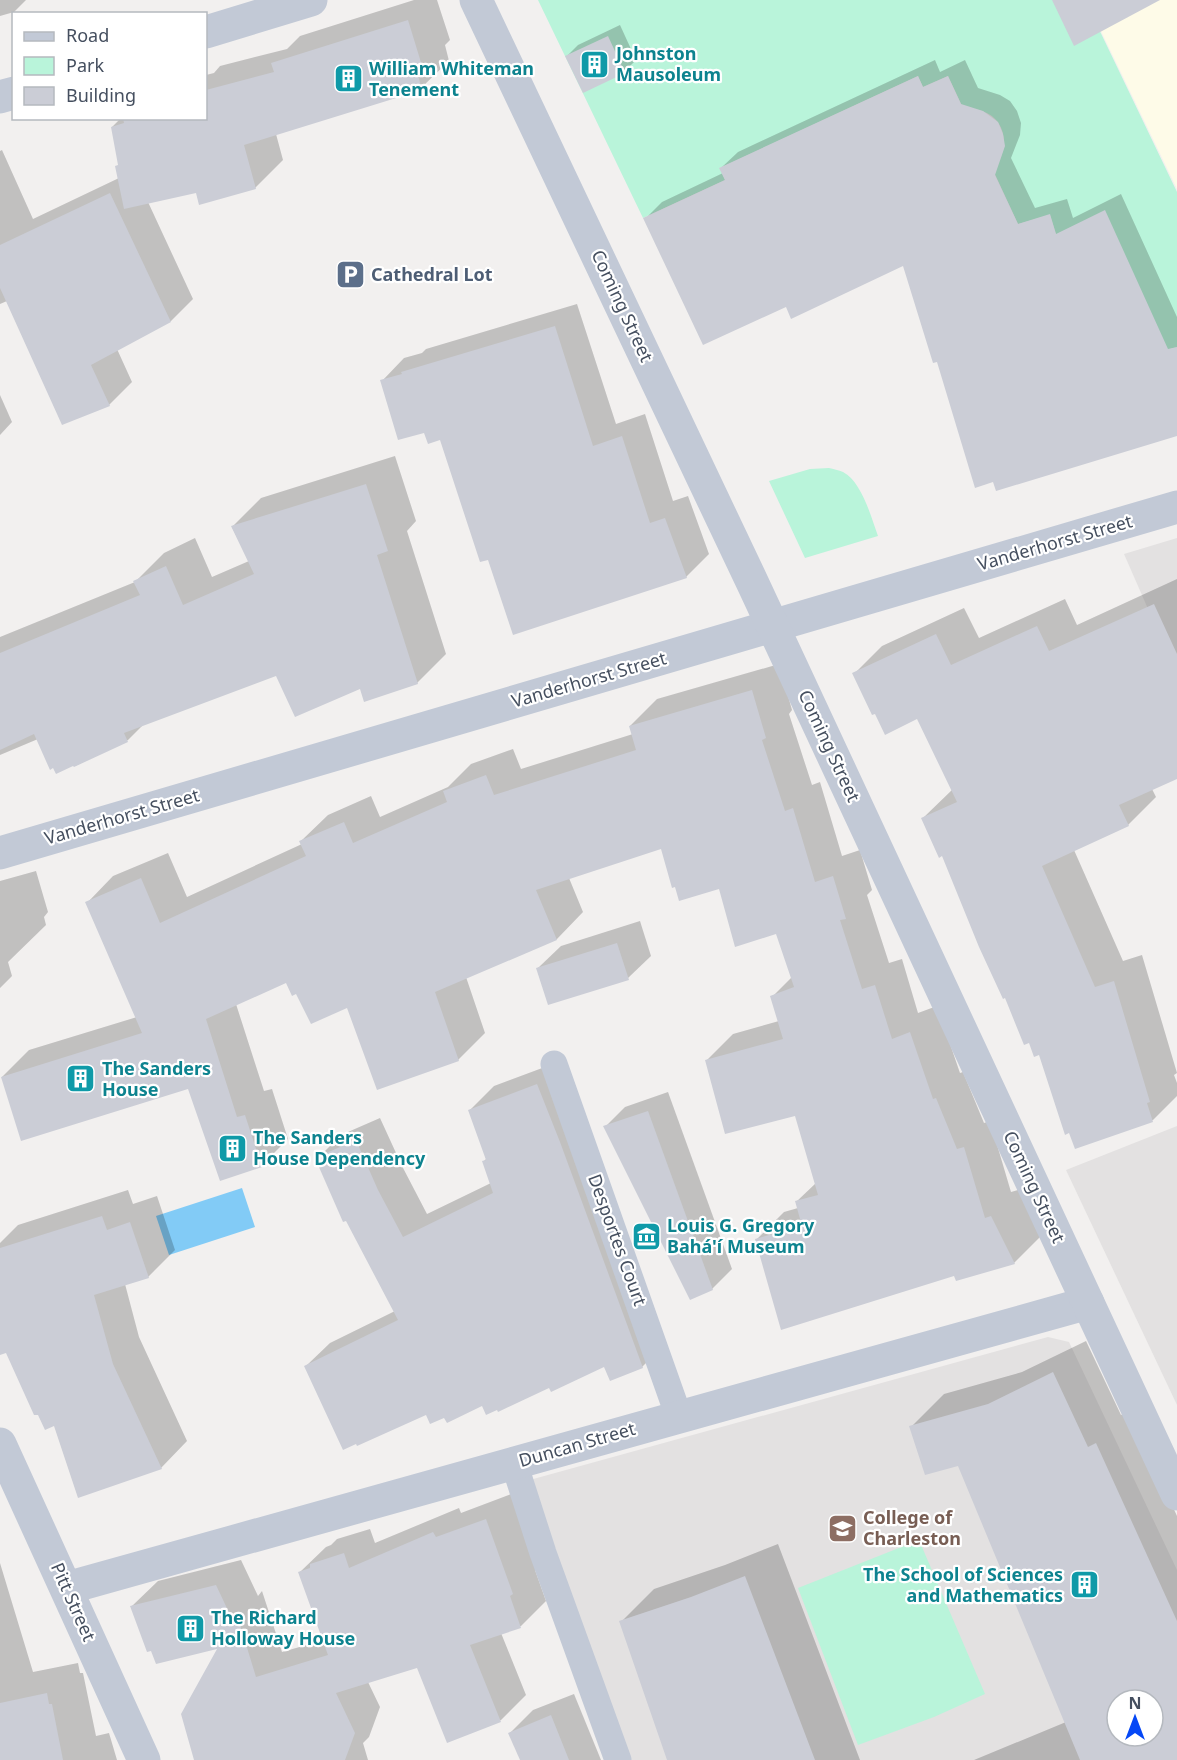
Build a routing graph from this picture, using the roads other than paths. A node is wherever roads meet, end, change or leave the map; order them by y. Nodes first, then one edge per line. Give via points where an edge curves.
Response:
1 (311, 0) edge
2 (476, 0) edge
3 (207, 32) edge
4 (1177, 507) edge
5 (773, 626) junction
6 (0, 853) edge
7 (554, 1064) dead end
8 (1088, 1303) junction
9 (679, 1417) junction
10 (0, 1444) edge
11 (514, 1463) junction
12 (1177, 1494) edge
13 (67, 1588) junction
14 (144, 1760) edge
15 (618, 1760) edge

1 - 3 street
2 - 5 street, Coming Street
4 - 5 street, Vanderhorst Street
5 - 6 street, Vanderhorst Street
5 - 8 street, Coming Street
7 - 9 lane, Desportes Court
8 - 9 street, Duncan Street
8 - 12 street, Coming Street
9 - 11 street, Duncan Street
10 - 13 street, Pitt Street
11 - 13 street, Duncan Street
11 - 15 lane
13 - 14 street, Pitt Street

